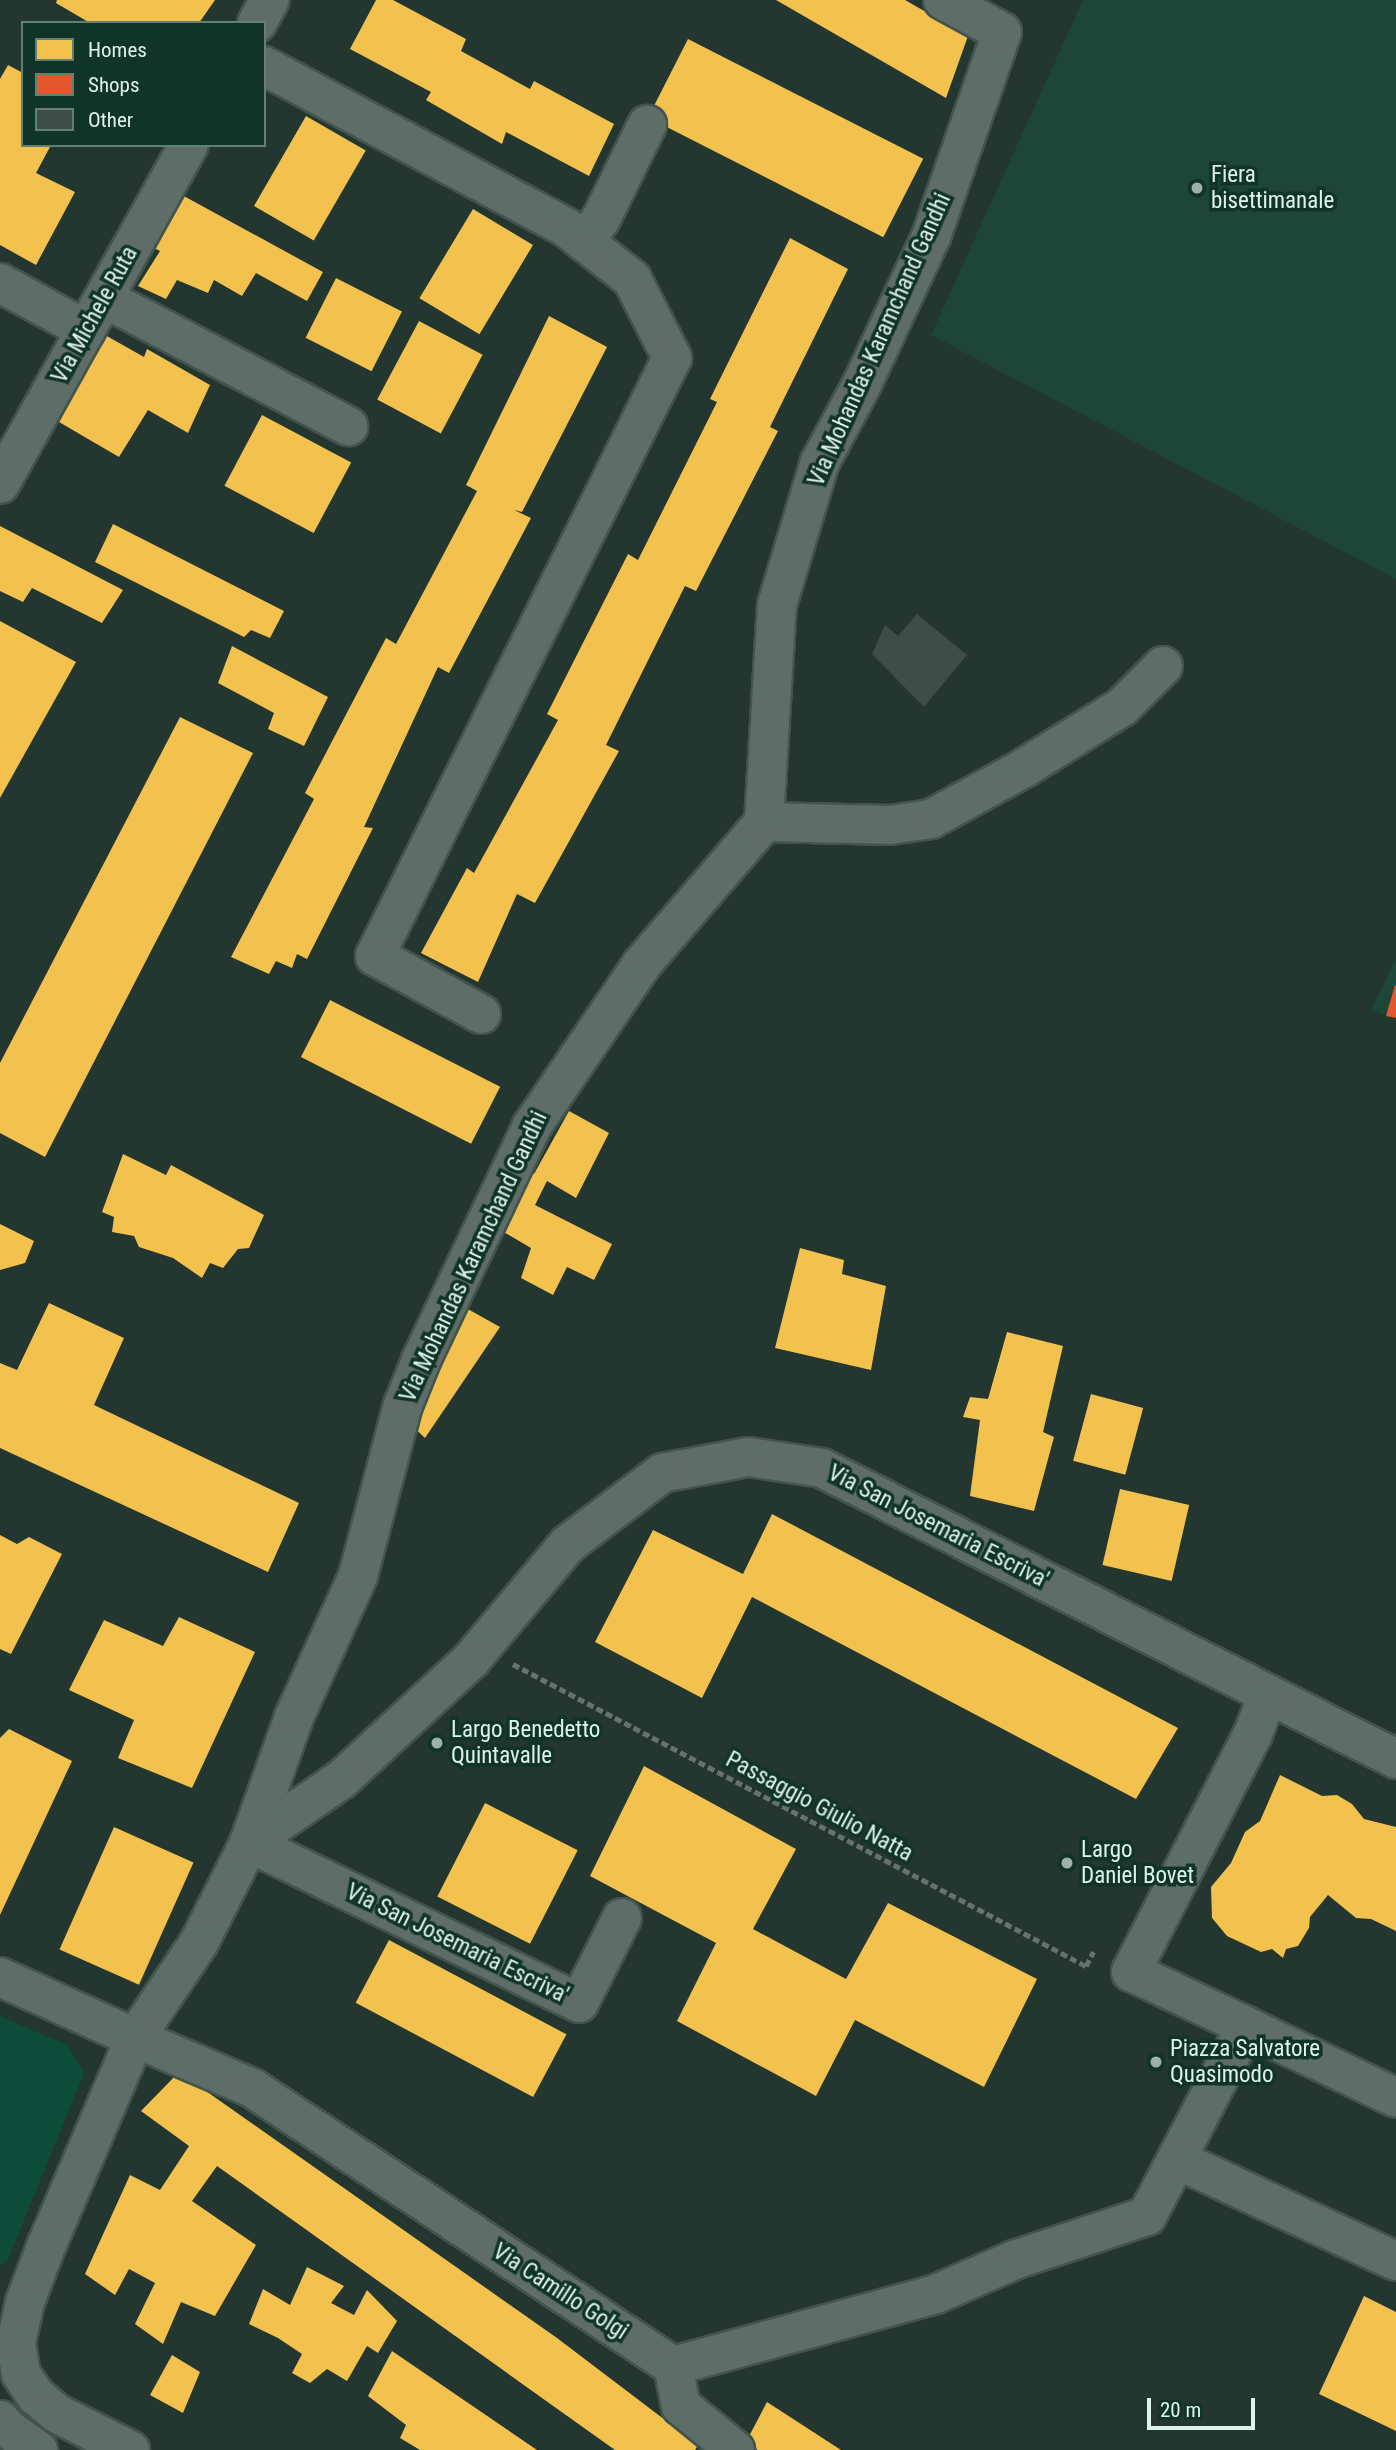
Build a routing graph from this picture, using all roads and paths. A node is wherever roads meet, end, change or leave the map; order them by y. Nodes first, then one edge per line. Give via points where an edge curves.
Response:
1 (270, 0) edge
2 (943, 0) edge
3 (258, 21) edge
4 (266, 67) edge
5 (647, 125) dead end
6 (188, 147) edge
7 (584, 242) junction
8 (0, 283) edge
9 (104, 298) junction
10 (86, 330) junction
11 (348, 426) dead end
12 (0, 484) edge
13 (1163, 666) dead end
14 (764, 822) junction
15 (481, 1014) dead end
16 (523, 1670) dead end
17 (1268, 1694) junction
18 (1396, 1759) edge
19 (250, 1843) junction
20 (622, 1918) dead end
21 (1093, 1952) dead end
22 (0, 1977) edge
23 (1246, 2026) junction
24 (135, 2038) junction
25 (1396, 2098) edge
26 (1178, 2160) junction
27 (1396, 2261) edge
28 (34, 2279) junction
29 (0, 2301) edge
30 (673, 2366) junction
31 (0, 2420) edge
32 (38, 2450) edge
33 (130, 2450) edge
34 (735, 2450) edge

1 - 3 street
2 - 14 street, Via Mohandas Karamchand Gandhi via 1002,32 931,237 820,462 777,605
4 - 7 street via 555,222
5 - 7 street via 601,219
6 - 9 street, Via Michele Ruta
7 - 15 street via 632,279 672,358 375,956
8 - 10 street
9 - 10 street, Via Michele Ruta
9 - 11 street
10 - 12 street, Via Michele Ruta
13 - 14 street via 1122,708 931,819 890,825
14 - 19 street, Via Mohandas Karamchand Gandhi via 642,964 532,1126 403,1405 358,1576 294,1717
16 - 21 path, Passaggio Giulio Natta via 1086,1966
17 - 18 street, Via San Josemaria Escriva'
17 - 19 street, Via San Josemaria Escriva' via 822,1468 748,1457 662,1473 568,1544 471,1660 342,1779
17 - 23 street via 1254,1734 1132,1972
19 - 20 street, Via San Josemaria Escriva' via 579,2003
19 - 24 street, Via San Josemaria Escriva' via 200,1941
22 - 24 street, Via Camillo Golgi
23 - 25 street
23 - 26 street
24 - 28 street, Via San Josemaria Escriva'
24 - 30 street, Via Camillo Golgi via 252,2088
26 - 27 street
26 - 30 street via 1147,2216 1017,2259 936,2294
28 - 29 street
28 - 33 street, Via San Josemaria Escriva' via 16,2343 21,2374 36,2396 56,2413
30 - 34 street via 681,2406
31 - 32 street

